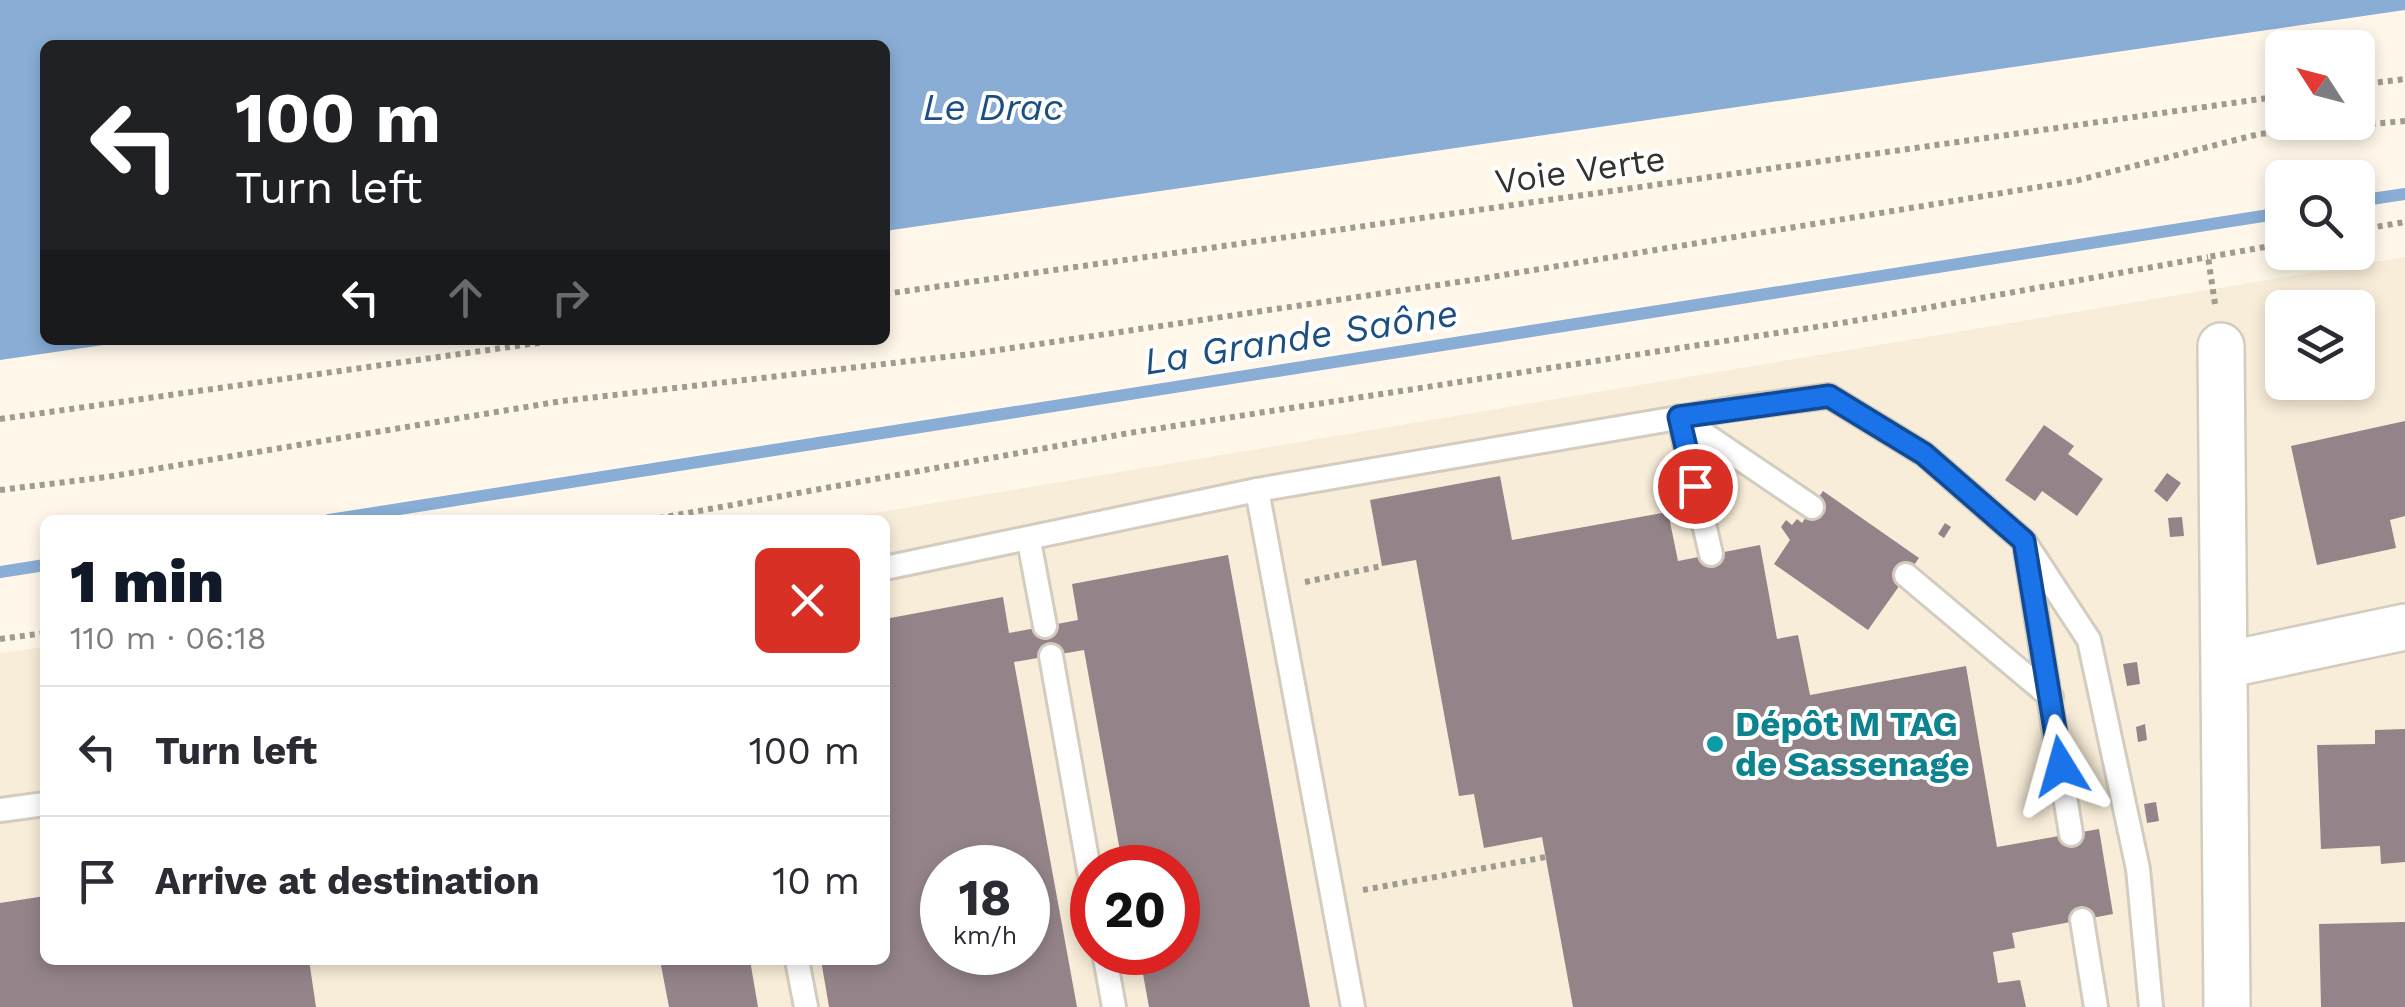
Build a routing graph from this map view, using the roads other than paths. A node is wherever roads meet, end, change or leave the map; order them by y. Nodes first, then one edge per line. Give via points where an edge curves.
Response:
1 (2221, 346) road end
2 (1679, 417) junction
3 (1257, 490) junction
4 (1812, 507) dead end
5 (1029, 541) junction
6 (2024, 541) junction
7 (1710, 554) dead end
8 (890, 567) edge
9 (1906, 575) dead end
10 (1045, 626) dead end
11 (2405, 627) edge
12 (1050, 656) dead end
13 (2226, 665) junction
14 (2051, 698) junction
15 (40, 805) edge
16 (0, 810) edge
17 (2072, 834) dead end
18 (1084, 845) edge
19 (2082, 920) dead end
20 (798, 965) edge
21 (1108, 975) edge
22 (806, 1007) edge
23 (1114, 1007) edge
24 (1354, 1007) edge
25 (2096, 1007) edge
26 (2152, 1007) edge
27 (2227, 1007) edge

1 - 13 street
2 - 3 lane
2 - 4 lane
2 - 6 lane via 1829,396 1924,454
2 - 7 lane
3 - 5 lane
3 - 24 lane
5 - 8 lane
5 - 10 lane
6 - 14 lane
6 - 26 lane via 2089,640 2138,869
9 - 14 lane
11 - 13 street
12 - 18 lane
13 - 27 street
14 - 17 lane
15 - 16 lane
19 - 25 lane
20 - 22 lane
21 - 23 lane

